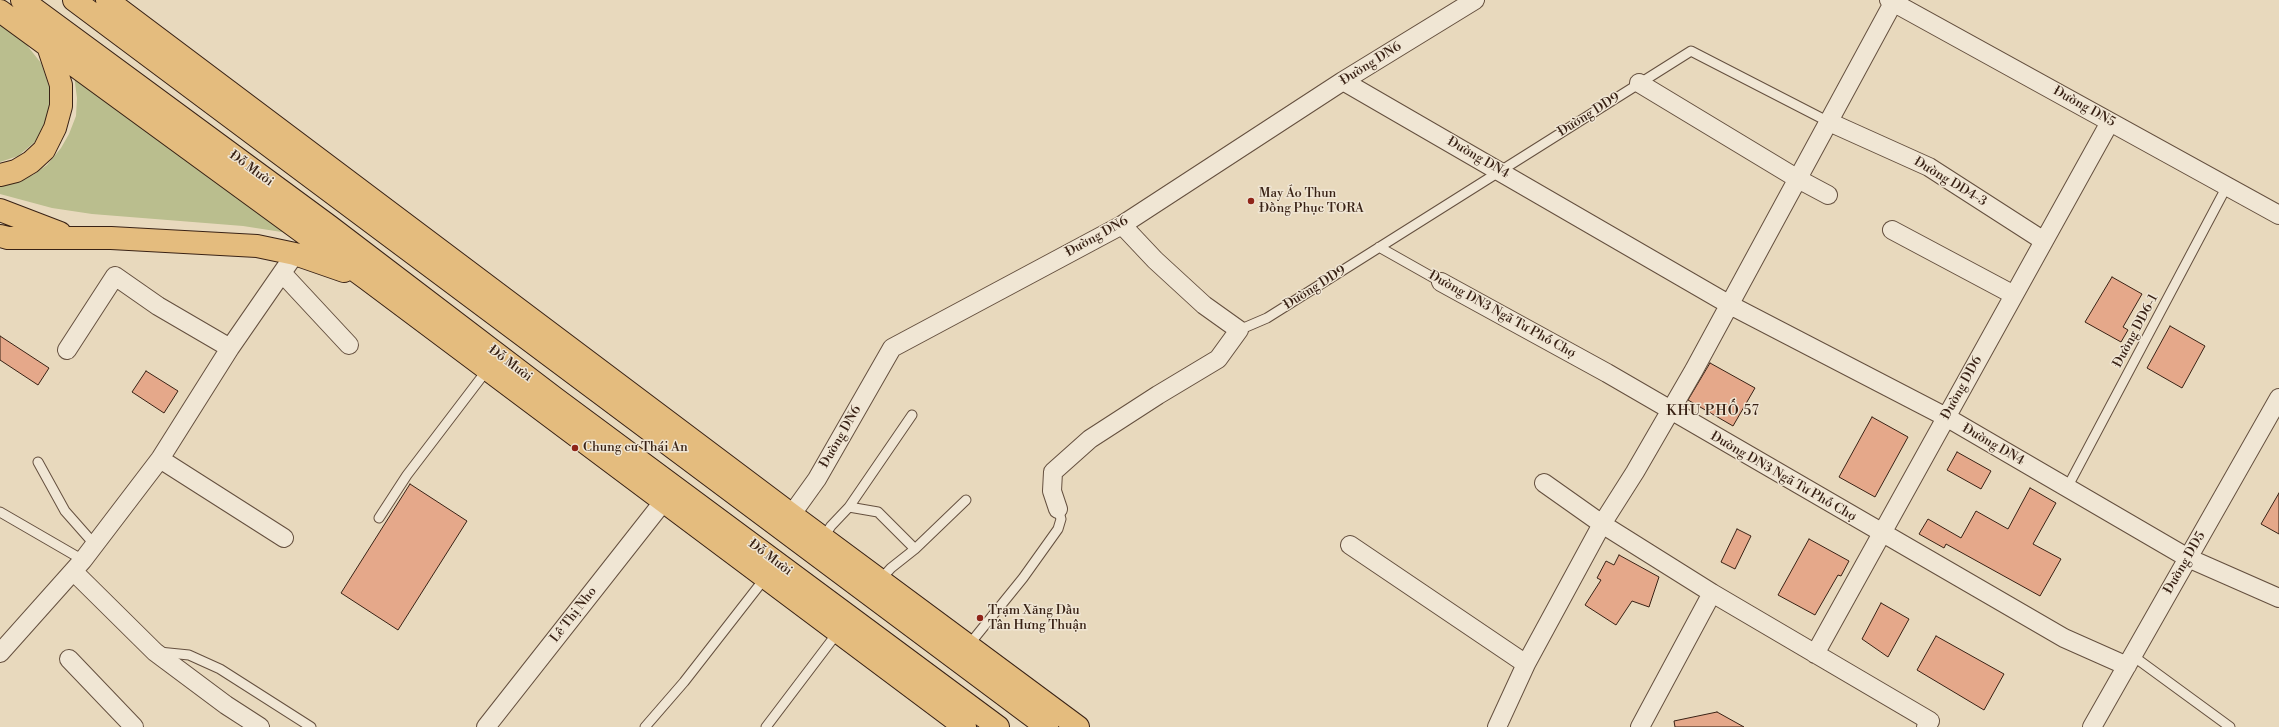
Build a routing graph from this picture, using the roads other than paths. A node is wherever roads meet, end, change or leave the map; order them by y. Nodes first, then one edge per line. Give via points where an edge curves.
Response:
1 (74, 0) edge
2 (107, 0) edge
3 (1475, 0) edge
4 (1891, 2) edge
5 (28, 4) edge
6 (0, 12) edge
7 (49, 49) junction
8 (1343, 80) junction
9 (1640, 83) junction
10 (1829, 122) junction
11 (2110, 122) junction
12 (1500, 171) junction
13 (0, 175) edge
14 (1798, 179) junction
15 (2228, 186) junction
16 (1828, 195) dead end
17 (0, 210) edge
18 (2279, 215) edge
19 (1122, 225) junction
20 (329, 226) junction
21 (1892, 230) dead end
22 (0, 236) edge
23 (73, 238) junction
24 (2044, 241) junction
25 (1379, 247) junction
26 (295, 254) junction
27 (282, 273) junction
28 (367, 279) junction
29 (1441, 282) joint
30 (2014, 295) junction
31 (432, 305) junction
32 (1730, 305) junction
33 (1239, 330) junction
34 (349, 345) dead end
35 (230, 348) junction
36 (67, 350) dead end
37 (487, 370) junction
38 (2279, 398) edge
39 (1670, 411) junction
40 (912, 415) dead end
41 (1946, 417) junction
42 (160, 459) junction
43 (38, 462) dead end
44 (1544, 483) dead end
45 (2067, 488) junction
46 (669, 495) junction
47 (966, 500) dead end
48 (849, 507) junction
49 (1058, 508) joint
50 (0, 512) edge
51 (379, 518) dead end
52 (786, 522) junction
53 (1602, 524) junction
54 (1881, 534) junction
55 (284, 538) dead end
56 (823, 538) junction
57 (95, 544) junction
58 (1350, 545) dead end
59 (915, 550) junction
60 (2188, 558) junction
61 (78, 566) junction
62 (764, 578) junction
63 (880, 580) junction
64 (1712, 593) junction
65 (2279, 598) edge
66 (838, 632) junction
67 (968, 646) junction
68 (155, 652) junction
69 (0, 653) edge
70 (1814, 654) junction
71 (69, 659) dead end
72 (2130, 661) junction
73 (1526, 664) junction
74 (1932, 725) edge
75 (134, 727) edge
76 (260, 727) edge
77 (311, 727) edge
78 (486, 727) edge
79 (645, 727) edge
80 (766, 727) edge
81 (965, 727) edge
82 (998, 727) edge
83 (1047, 727) edge
84 (1078, 727) edge
85 (1497, 727) edge
86 (1640, 727) edge
87 (2092, 727) edge
88 (2230, 727) edge

1 - 52 highway
2 - 52 highway
3 - 8 street, Đường DN6
4 - 10 street
4 - 11 street, Đường DN5
5 - 7 highway
5 - 20 highway, Đỗ Mười
6 - 7 highway, Đỗ Mười
7 - 13 highway via 61,85 61,106 55,128 44,150 31,162 16,171
7 - 28 highway, Đỗ Mười
8 - 12 street, Đường DN4
8 - 19 street, Đường DN6
9 - 10 lane, Đường DD9 via 1691,51
9 - 12 lane, Đường DD9
9 - 14 street
10 - 14 street
10 - 24 street, Đường DD4-3 via 1929,167
11 - 15 street, Đường DN5
11 - 24 street, Đường DD6
12 - 25 lane, Đường DD9
12 - 32 street, Đường DN4
14 - 16 street
14 - 32 street
15 - 18 street, Đường DN5
15 - 45 lane, Đường DD6-1
17 - 23 highway
19 - 33 street via 1155,260 1204,305
19 - 52 street, Đường DN6 via 892,348 817,479
20 - 28 highway
20 - 31 highway, Đỗ Mười
21 - 30 street
22 - 23 highway
23 - 26 highway via 250,245
24 - 30 street, Đường DD6
25 - 29 lane, Đường DN3 Ngã Tư Phố Chợ
25 - 33 lane, Đường DD9 via 1267,318
26 - 27 street
26 - 28 highway
27 - 34 street
27 - 35 street
28 - 31 highway
28 - 37 highway, Đỗ Mười
29 - 39 street, Đường DN3 Ngã Tư Phố Chợ via 1607,373
30 - 41 street, Đường DD6
31 - 46 highway, Đỗ Mười
32 - 39 street
32 - 41 street, Đường DN4
33 - 49 street via 1218,359 1090,440 1053,472 1052,491
35 - 36 street via 158,306 115,276
35 - 42 street
37 - 46 highway, Đỗ Mười
37 - 51 lane via 407,476
38 - 60 street, Đường DD5
39 - 53 street
39 - 54 street, Đường DN3 Ngã Tư Phố Chợ
40 - 48 lane
41 - 45 street, Đường DN4
41 - 54 street, Đường DD6
42 - 55 street
42 - 57 street
43 - 57 lane via 65,511
44 - 53 street
45 - 60 street, Đường DN4
46 - 62 highway, Đỗ Mười
46 - 78 street, Lê Thị Nho
46 - 82 highway, Đỗ Mười
47 - 59 lane
48 - 56 lane
48 - 59 lane via 878,512
49 - 67 lane via 1061,519 1058,529 1023,578
50 - 61 lane
52 - 56 highway
52 - 83 highway
53 - 64 street
53 - 73 street
54 - 70 street, Đường DD6
54 - 72 street, Đường DN3 Ngã Tư Phố Chợ via 2064,638
56 - 63 highway
57 - 61 street
58 - 73 street
59 - 63 lane
60 - 65 street, Đường DN4
60 - 72 street, Đường DD5
61 - 68 street
61 - 69 street
62 - 66 highway, Đỗ Mười
62 - 79 lane via 684,682
63 - 67 highway
64 - 70 street
64 - 86 street
66 - 80 lane
66 - 81 highway, Đỗ Mười
67 - 84 highway
68 - 76 street
68 - 77 lane via 189,654 220,669
70 - 74 street
71 - 75 street
72 - 87 street, Đường DD5
72 - 88 lane
73 - 85 street

